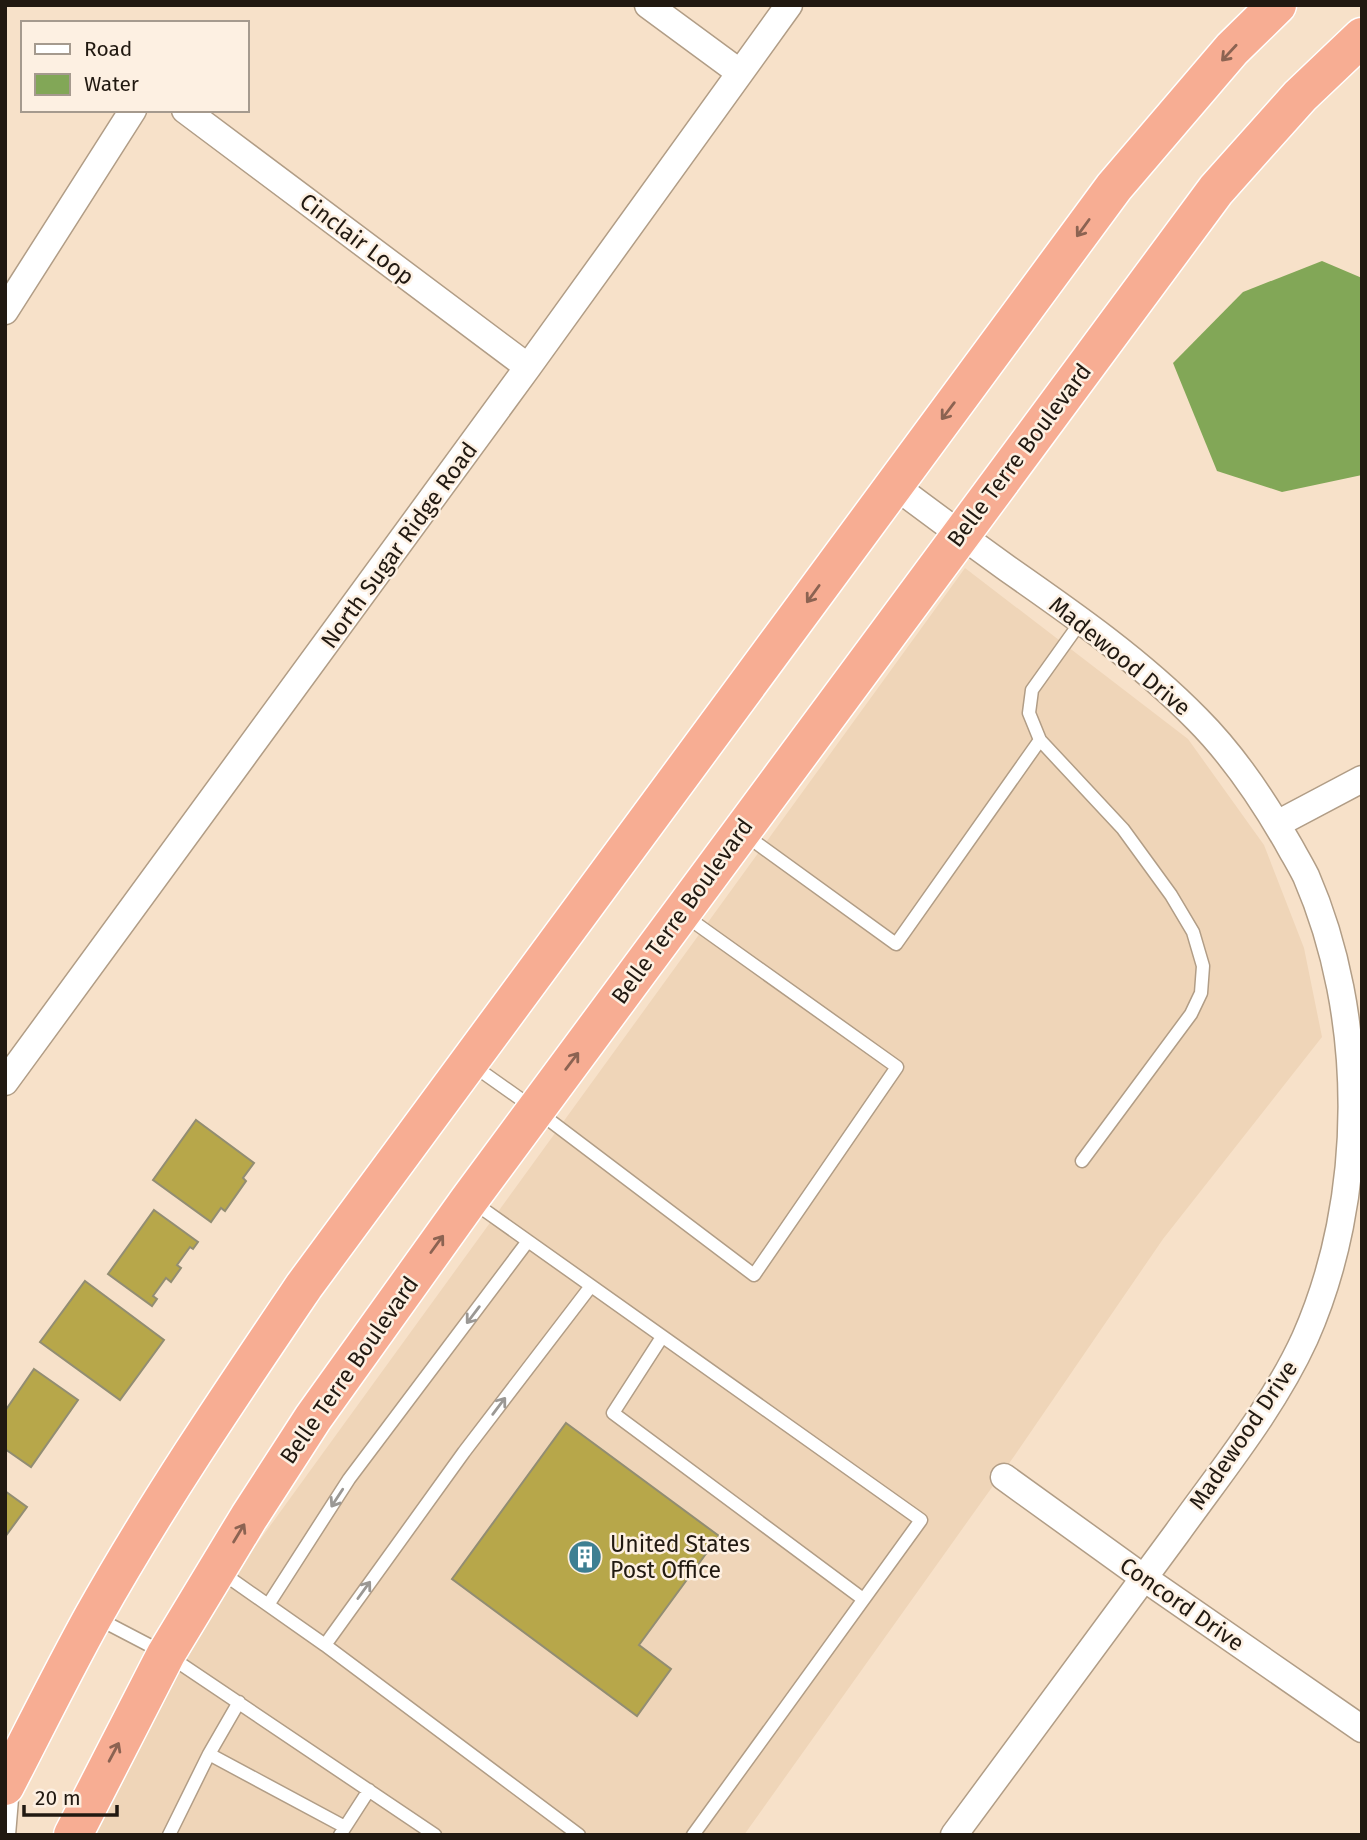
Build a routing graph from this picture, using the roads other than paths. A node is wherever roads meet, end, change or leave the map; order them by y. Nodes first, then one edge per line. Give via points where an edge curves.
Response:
1 (648, 5) edge
2 (789, 5) edge
3 (1277, 5) edge
4 (1362, 37) edge
5 (739, 72) junction
6 (132, 112) edge
7 (188, 112) edge
8 (5, 311) edge
9 (528, 367) junction
10 (894, 485) junction
11 (960, 535) junction
12 (1082, 620) junction
13 (1040, 740) junction
14 (1362, 779) edge
15 (1277, 824) junction
16 (741, 832) junction
17 (681, 913) junction
18 (469, 1063) junction
19 (5, 1082) edge
20 (536, 1110) junction
21 (1082, 1161) dead end
22 (469, 1200) junction
23 (528, 1241) junction
24 (1350, 1242) edge
25 (592, 1286) junction
26 (662, 1337) junction
27 (1004, 1477) dead end
28 (217, 1570) junction
29 (1144, 1578) junction
30 (863, 1599) junction
31 (268, 1605) junction
32 (94, 1616) junction
33 (325, 1645) junction
34 (166, 1654) junction
35 (239, 1702) junction
36 (1362, 1729) edge
37 (209, 1754) junction
38 (10, 1778) edge
39 (369, 1790) junction
40 (87, 1816) edge
41 (342, 1831) edge
42 (9, 1835) edge
43 (169, 1835) edge
44 (435, 1835) edge
45 (579, 1835) edge
46 (692, 1835) edge
47 (954, 1835) edge

1 - 5 street
2 - 5 street, North Sugar Ridge Road
3 -> 10 highway via 1232,49 1114,187
4 - 11 highway, Belle Terre Boulevard via 1300,96 1216,190
5 - 9 street, North Sugar Ridge Road
6 - 8 street
7 - 9 street, Cinclair Loop
9 - 19 street, North Sugar Ridge Road
10 - 11 street, Madewood Drive
10 -> 18 highway
11 - 12 street, Madewood Drive
11 - 16 highway, Belle Terre Boulevard
12 - 13 lane via 1032,690 1029,713
12 - 15 street, Madewood Drive via 1199,720 1238,765
13 - 16 lane via 896,944
13 - 21 lane via 1123,829 1171,895 1193,932 1203,966 1201,993 1192,1014
14 - 15 street
15 - 24 street, Madewood Drive via 1310,887 1329,939 1344,1005 1353,1121
16 - 17 highway, Belle Terre Boulevard
20 -> 17 highway, Belle Terre Boulevard
17 - 20 lane via 897,1068 754,1275
18 - 20 lane
18 - 32 highway via 304,1286 224,1404
20 - 22 highway, Belle Terre Boulevard
22 - 23 lane
28 -> 22 highway, Belle Terre Boulevard via 313,1418
23 - 25 lane
23 -> 31 lane via 349,1479
24 - 29 street, Madewood Drive via 1270,1403
25 - 26 lane
33 -> 25 lane via 464,1452
26 - 30 lane via 613,1413
26 - 30 lane via 921,1520
27 - 29 street, Concord Drive
28 - 31 lane
28 - 34 highway, Belle Terre Boulevard
29 - 36 street, Concord Drive
29 - 47 street, Madewood Drive
30 - 46 lane
31 - 33 lane
32 - 34 lane
32 - 38 highway
33 - 45 lane
34 - 35 lane
40 -> 34 highway, Belle Terre Boulevard
35 - 37 lane
35 - 39 lane
37 - 41 lane
37 - 43 lane
38 - 42 lane
39 - 41 lane
39 - 44 lane

